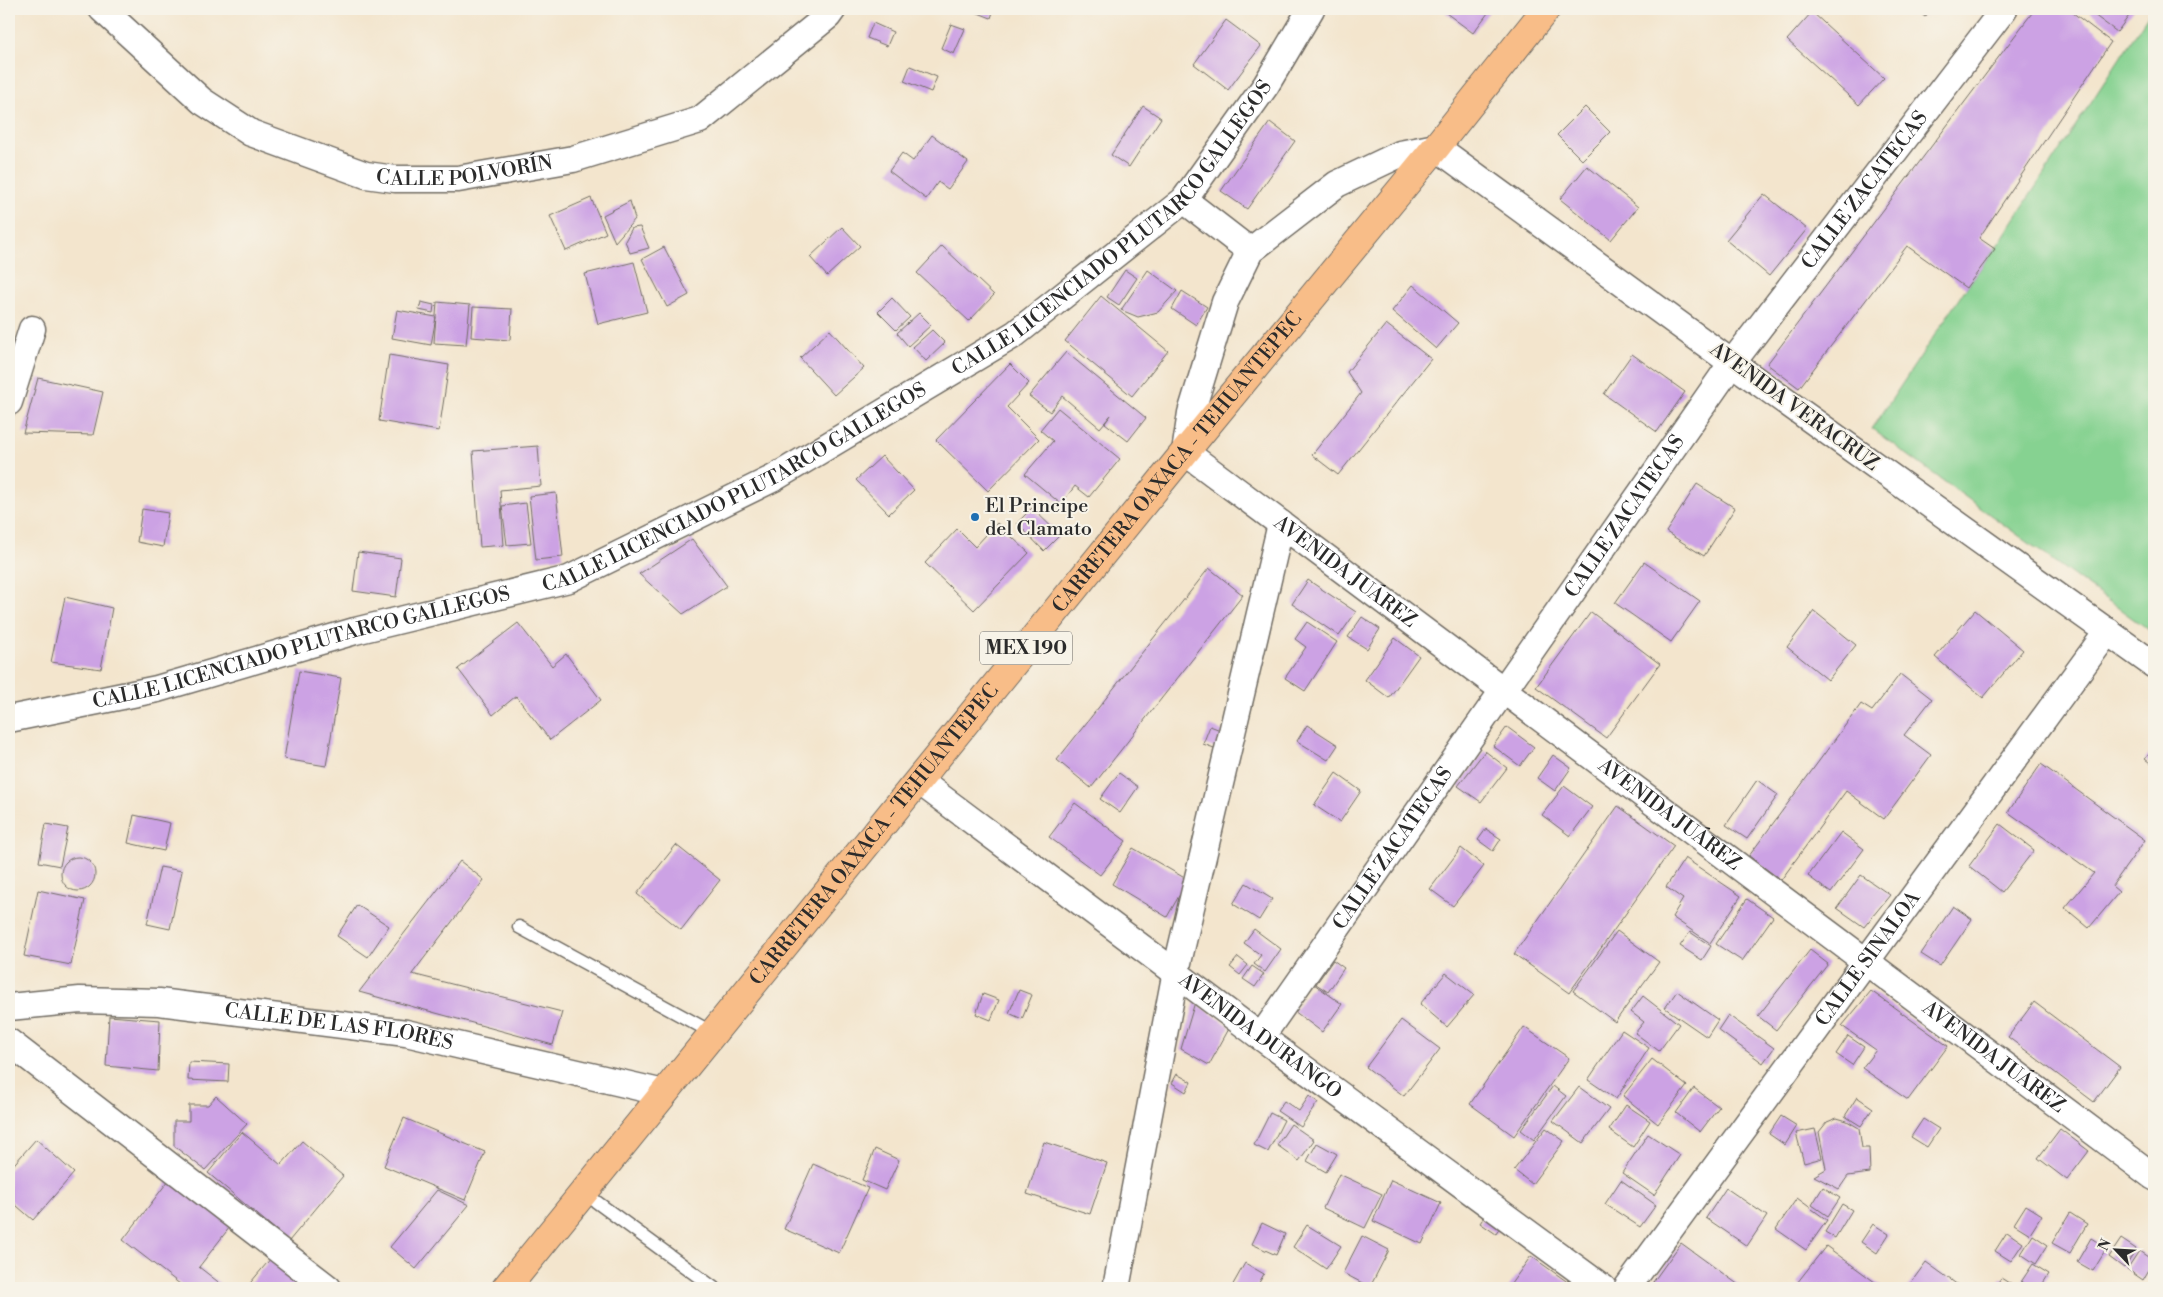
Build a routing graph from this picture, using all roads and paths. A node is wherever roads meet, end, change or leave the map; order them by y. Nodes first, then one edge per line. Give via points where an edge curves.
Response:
1 (102, 9) edge
2 (832, 9) edge
3 (1311, 9) edge
4 (1546, 9) edge
5 (2004, 9) edge
6 (1436, 147) junction
7 (1184, 200) junction
8 (1250, 251) junction
9 (32, 329) dead end
10 (1732, 363) junction
11 (9, 402) edge
12 (1185, 452) junction
13 (1281, 524) junction
14 (2108, 631) junction
15 (2154, 665) edge
16 (1502, 690) junction
17 (9, 719) edge
18 (919, 781) junction
19 (519, 927) dead end
20 (1866, 961) junction
21 (1176, 971) junction
22 (9, 1007) edge
23 (714, 1033) junction
24 (1261, 1037) junction
25 (9, 1042) edge
26 (664, 1093) junction
27 (2154, 1176) edge
28 (584, 1192) junction
29 (328, 1288) edge
30 (506, 1288) edge
31 (714, 1288) edge
32 (1116, 1288) edge
33 (1603, 1288) edge
34 (1627, 1288) edge

1 - 2 street, CALLE POLVORÍN via 202,101 251,133 366,175 395,180 458,179 573,159 700,120 794,45
3 - 7 street, CALLE LICENCIADO PLUTARCO GALLEGOS via 1266,85
4 - 6 main road, CARRETERA OAXACA - TEHUANTEPEC / MEX 190
5 - 10 street, CALLE ZACATECAS
6 - 8 street via 1400,154 1337,184
6 - 10 street, AVENIDA VERACRUZ
6 - 12 main road, CARRETERA OAXACA - TEHUANTEPEC / MEX 190
7 - 8 street
7 - 17 street, CALLE LICENCIADO PLUTARCO GALLEGOS via 1014,334 774,478 568,579 355,631 158,689
8 - 12 street via 1225,302 1191,413
9 - 11 street
10 - 14 street, AVENIDA VERACRUZ
10 - 16 street, CALLE ZACATECAS
12 - 13 street, AVENIDA JUÁREZ
12 - 18 main road, CARRETERA OAXACA - TEHUANTEPEC / MEX 190
13 - 16 street, AVENIDA JUÁREZ
13 - 21 street
14 - 15 street, AVENIDA VERACRUZ
14 - 20 street, CALLE SINALOA
16 - 20 street, AVENIDA JUÁREZ
16 - 24 street, CALLE ZACATECAS
18 - 21 street, AVENIDA DURANGO
18 - 23 main road, CARRETERA OAXACA - TEHUANTEPEC / MEX 190
19 - 23 lane
20 - 27 street, AVENIDA JUÁREZ
20 - 34 street, CALLE SINALOA
21 - 24 street, AVENIDA DURANGO
21 - 32 street
22 - 26 street, CALLE DE LAS FLORES via 80,1000 159,1002 406,1033
23 - 26 main road, CARRETERA OAXACA - TEHUANTEPEC / MEX 190
24 - 33 street, AVENIDA DURANGO
25 - 29 street
26 - 28 main road, CARRETERA OAXACA - TEHUANTEPEC / MEX 190
28 - 30 main road, CARRETERA OAXACA - TEHUANTEPEC / MEX 190
28 - 31 lane

